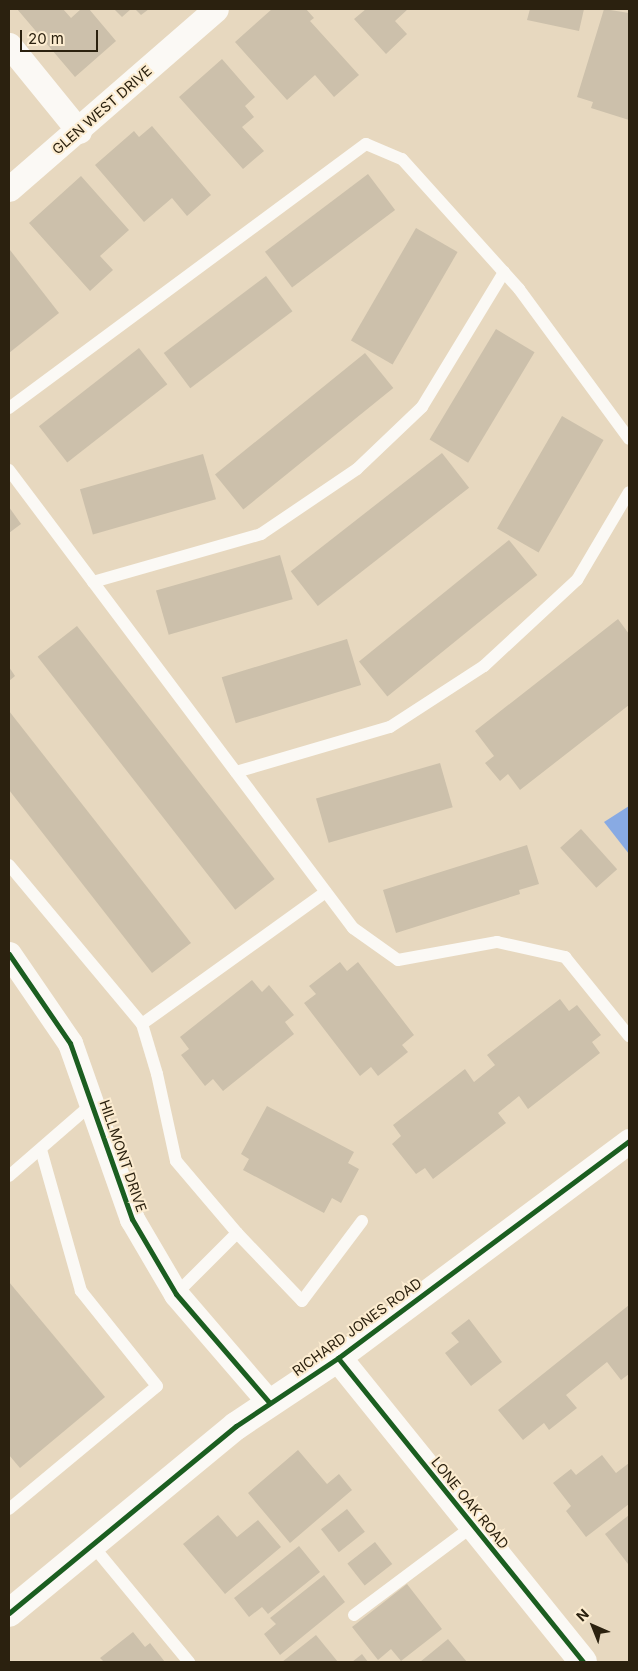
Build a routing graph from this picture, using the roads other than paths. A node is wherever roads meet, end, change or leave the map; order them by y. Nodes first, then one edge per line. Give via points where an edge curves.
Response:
1 (216, 9) edge
2 (9, 45) edge
3 (79, 131) junction
4 (9, 189) edge
5 (504, 272) junction
6 (9, 408) edge
7 (629, 438) edge
8 (9, 470) edge
9 (629, 492) edge
10 (93, 582) junction
11 (236, 772) junction
12 (9, 865) edge
13 (326, 892) junction
14 (9, 954) edge
15 (142, 1024) junction
16 (629, 1036) edge
17 (93, 1103) junction
18 (629, 1141) edge
19 (41, 1150) junction
20 (9, 1176) edge
21 (362, 1221) dead end
22 (237, 1233) junction
23 (176, 1294) junction
24 (338, 1358) junction
25 (269, 1402) junction
26 (9, 1509) edge
27 (474, 1526) junction
28 (93, 1546) junction
29 (9, 1613) edge
30 (354, 1615) dead end
31 (188, 1662) edge
32 (583, 1662) edge

1 - 3 street, GLEN WEST DRIVE
2 - 3 street
3 - 4 street, GLEN WEST DRIVE
5 - 6 lane via 402,159 366,144
5 - 7 lane
5 - 10 lane via 422,407 357,469 261,534
8 - 10 lane
9 - 11 lane via 577,580 484,666 390,727
10 - 11 lane
11 - 13 lane
12 - 15 lane
13 - 15 lane
13 - 16 lane via 353,928 398,960 497,942 565,956
14 - 17 street, HILLMONT DRIVE via 70,1043
15 - 22 lane via 176,1160
17 - 19 lane
17 - 23 street, HILLMONT DRIVE via 132,1219
18 - 24 street, RICHARD JONES ROAD
19 - 20 lane
19 - 26 lane via 81,1291 157,1386
21 - 22 lane via 302,1301
22 - 23 lane
23 - 25 street, HILLMONT DRIVE
24 - 25 street, RICHARD JONES ROAD
24 - 27 street, LONE OAK ROAD
25 - 28 street, RICHARD JONES ROAD
27 - 30 lane
27 - 32 street, LONE OAK ROAD
28 - 29 street, RICHARD JONES ROAD
28 - 31 lane

